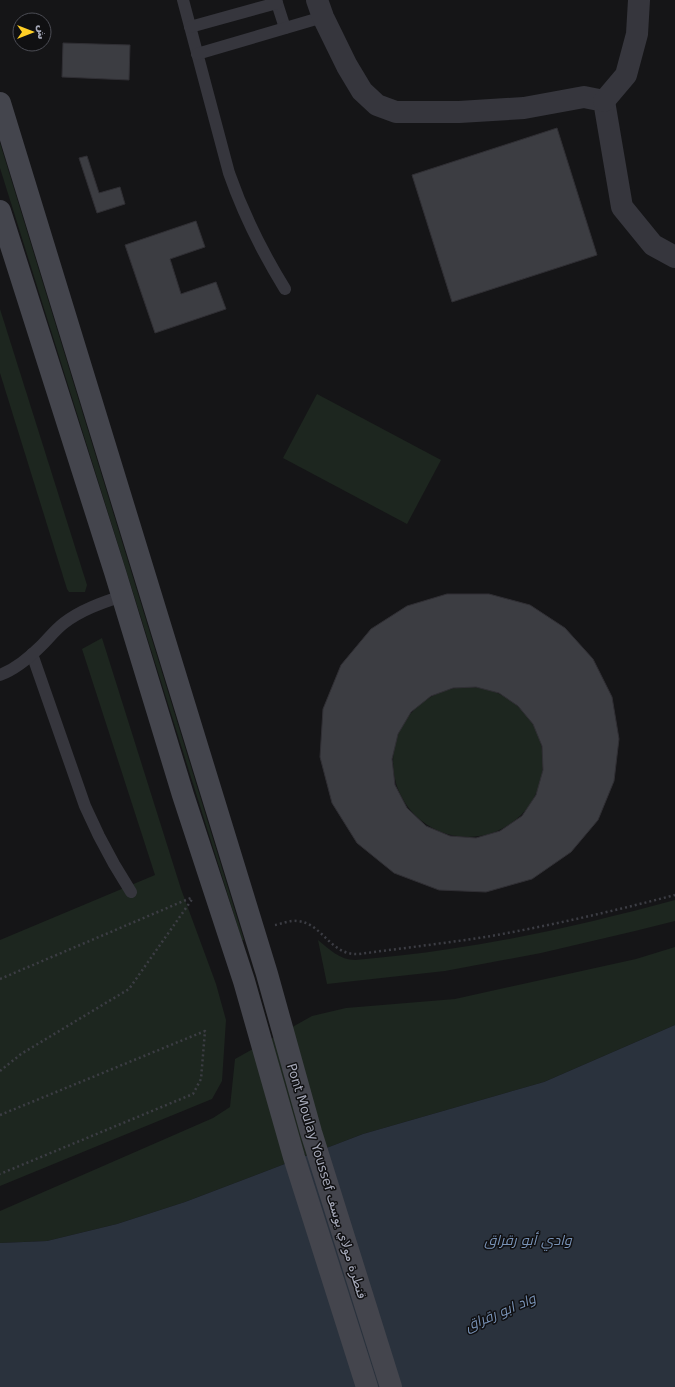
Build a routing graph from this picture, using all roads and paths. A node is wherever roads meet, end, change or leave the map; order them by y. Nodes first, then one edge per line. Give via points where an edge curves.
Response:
1 (183, 0) edge
2 (638, 0) edge
3 (277, 1) edge
4 (320, 8) edge
5 (190, 27) junction
6 (285, 28) junction
7 (197, 54) junction
8 (604, 101) junction
9 (0, 103) edge
10 (0, 211) edge
11 (675, 257) edge
12 (285, 290) dead end
13 (122, 596) junction
14 (32, 654) junction
15 (0, 676) edge
16 (131, 892) dead end
17 (675, 895) edge
18 (273, 926) dead end
19 (0, 978) edge
20 (0, 1071) edge
21 (0, 1115) edge
22 (0, 1174) edge
23 (367, 1387) edge
24 (391, 1387) edge

1 - 5 lane
2 - 8 street via 637,34 626,75
3 - 5 lane
3 - 6 lane
4 - 6 lane
4 - 8 street via 347,66 362,91 377,105 396,112 524,108 584,97
5 - 7 lane
6 - 7 lane
7 - 12 lane via 238,198 265,258
8 - 11 street via 622,207 653,245
9 - 24 street, Pont Moulay Youssef قنطرة مولاي يوسف via 267,974 311,1132
10 - 13 street, Pont Moulay Youssef قنطرة مولاي يوسف
13 - 14 lane via 82,612 64,623
13 - 23 street, Pont Moulay Youssef قنطرة مولاي يوسف via 244,981 294,1157
14 - 15 lane
14 - 16 lane via 85,806
17 - 18 path via 528,929 352,955 338,949 307,924 296,921
19 - 20 path via 194,897 129,989 21,1054
21 - 22 path via 205,1031 201,1079 193,1094

